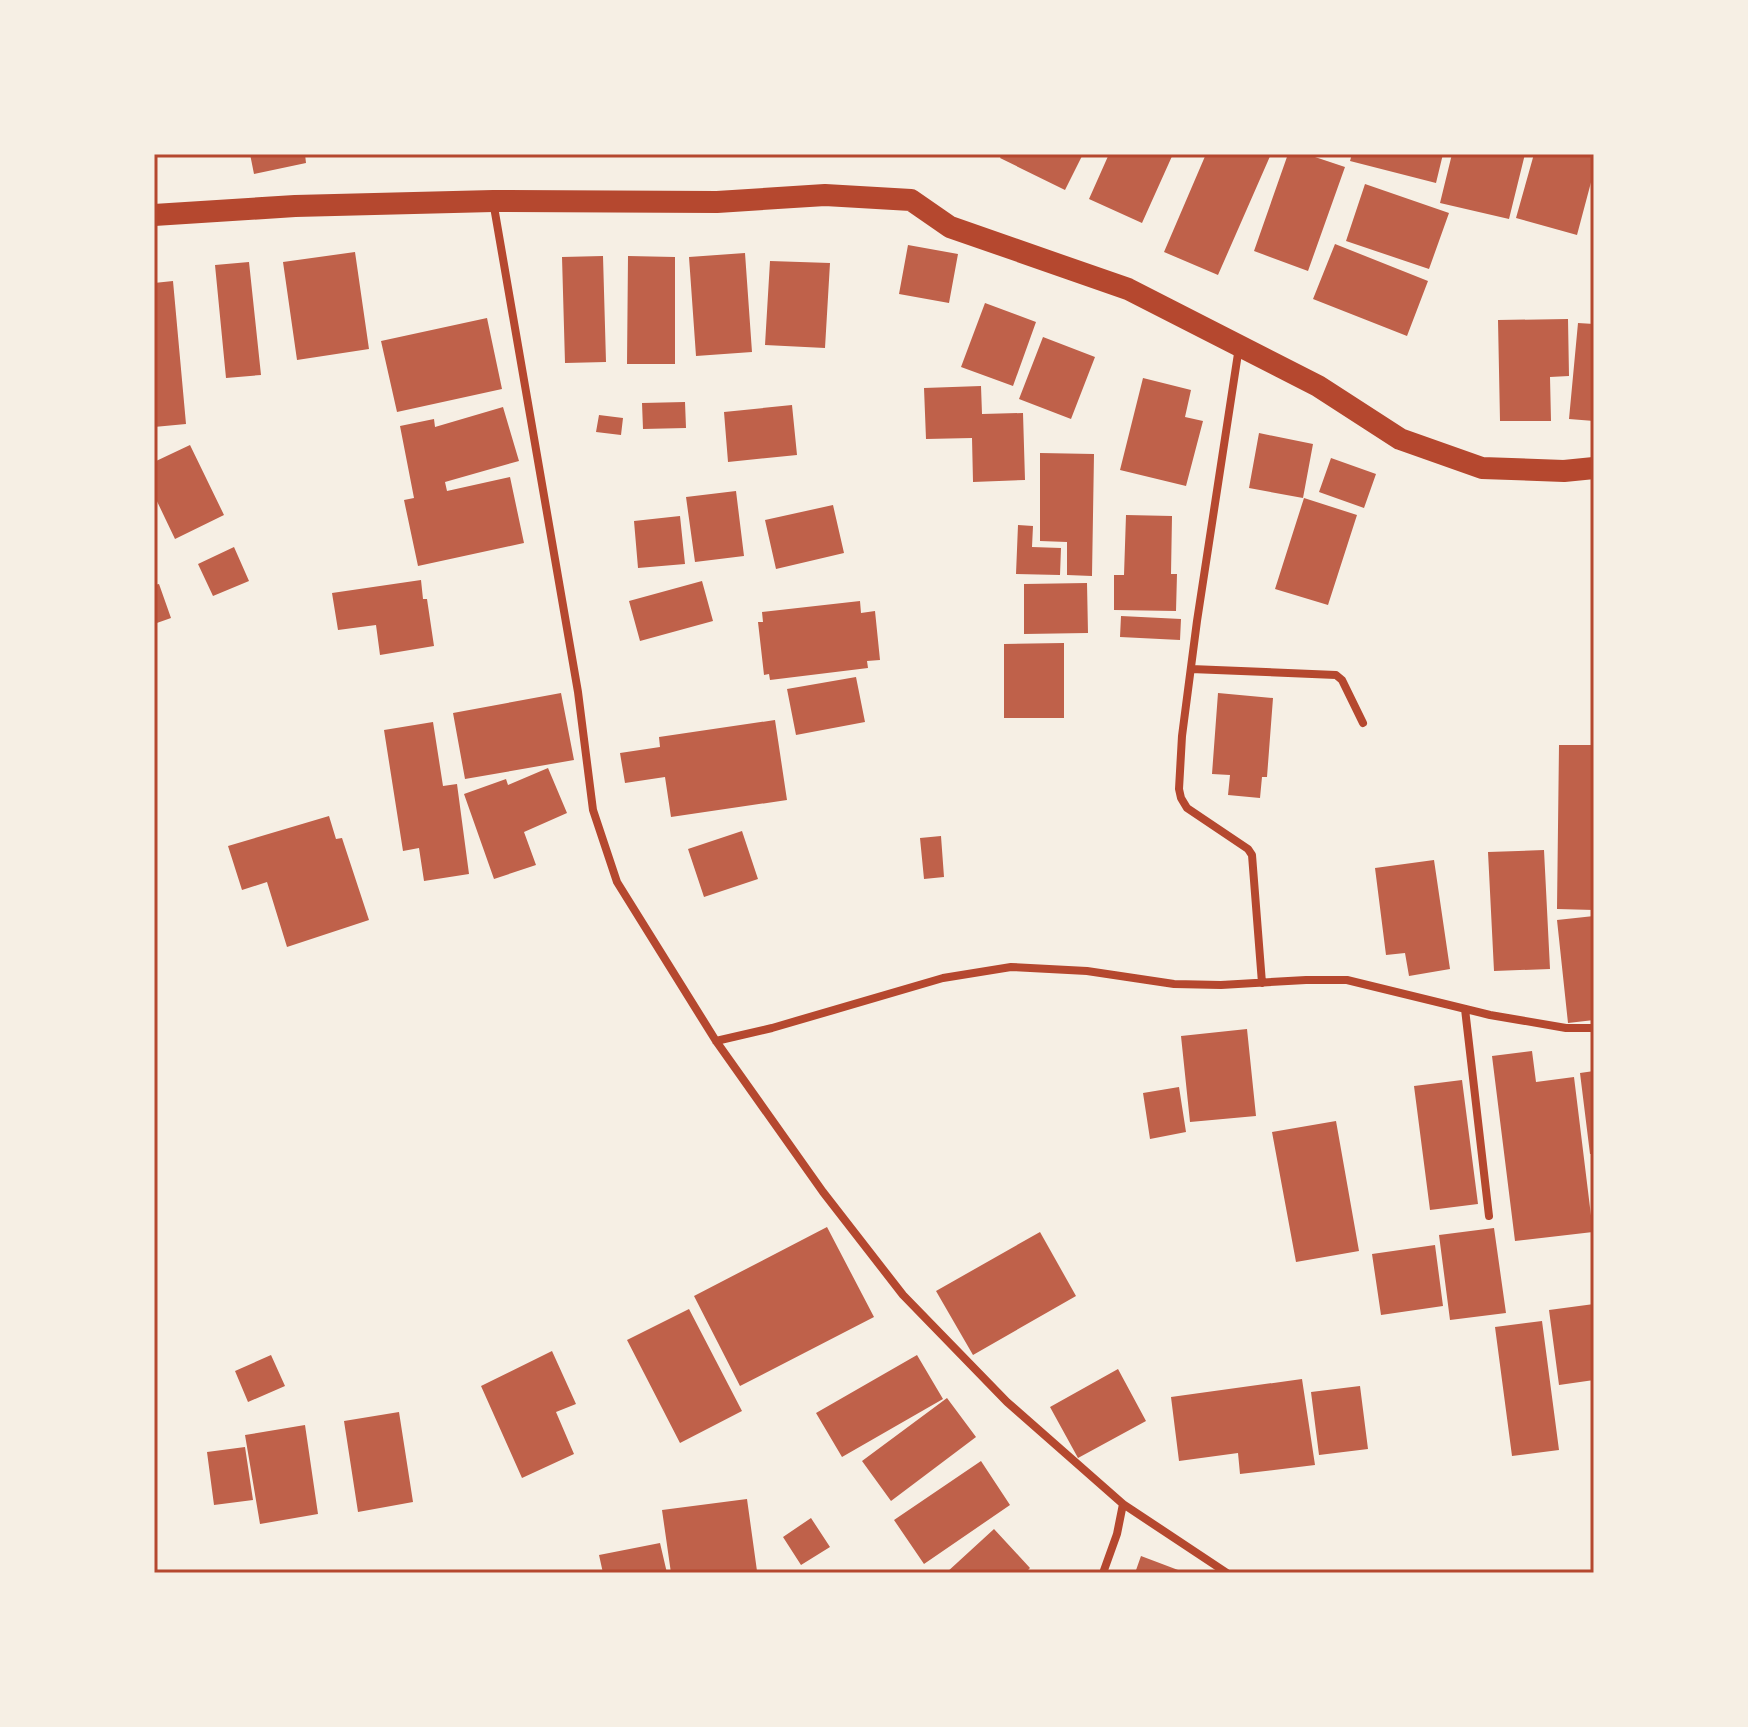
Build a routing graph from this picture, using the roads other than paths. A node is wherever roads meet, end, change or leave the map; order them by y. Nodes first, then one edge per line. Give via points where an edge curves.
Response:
1 (493, 201) junction
2 (154, 215) edge
3 (1239, 346) junction
4 (1594, 468) edge
5 (1191, 669) junction
6 (1363, 723) dead end
7 (1262, 983) junction
8 (1465, 1009) junction
9 (1594, 1028) edge
10 (716, 1041) junction
11 (1489, 1216) dead end
12 (1123, 1504) junction
13 (1103, 1573) edge
14 (1227, 1573) edge

1 - 2 highway
1 - 3 highway via 717,202 825,195 911,200 950,227 1128,289
1 - 10 street via 578,692 593,810 617,882
3 - 4 highway via 1318,386 1400,439 1482,468
3 - 5 street
5 - 6 street via 1336,675
5 - 7 street via 1179,794 1187,808 1252,855
7 - 8 street via 1347,980
7 - 10 street via 1174,984 1011,967 943,978
8 - 9 street via 1566,1028
8 - 11 street
10 - 12 street via 903,1295 1007,1402
12 - 13 street
12 - 14 street

